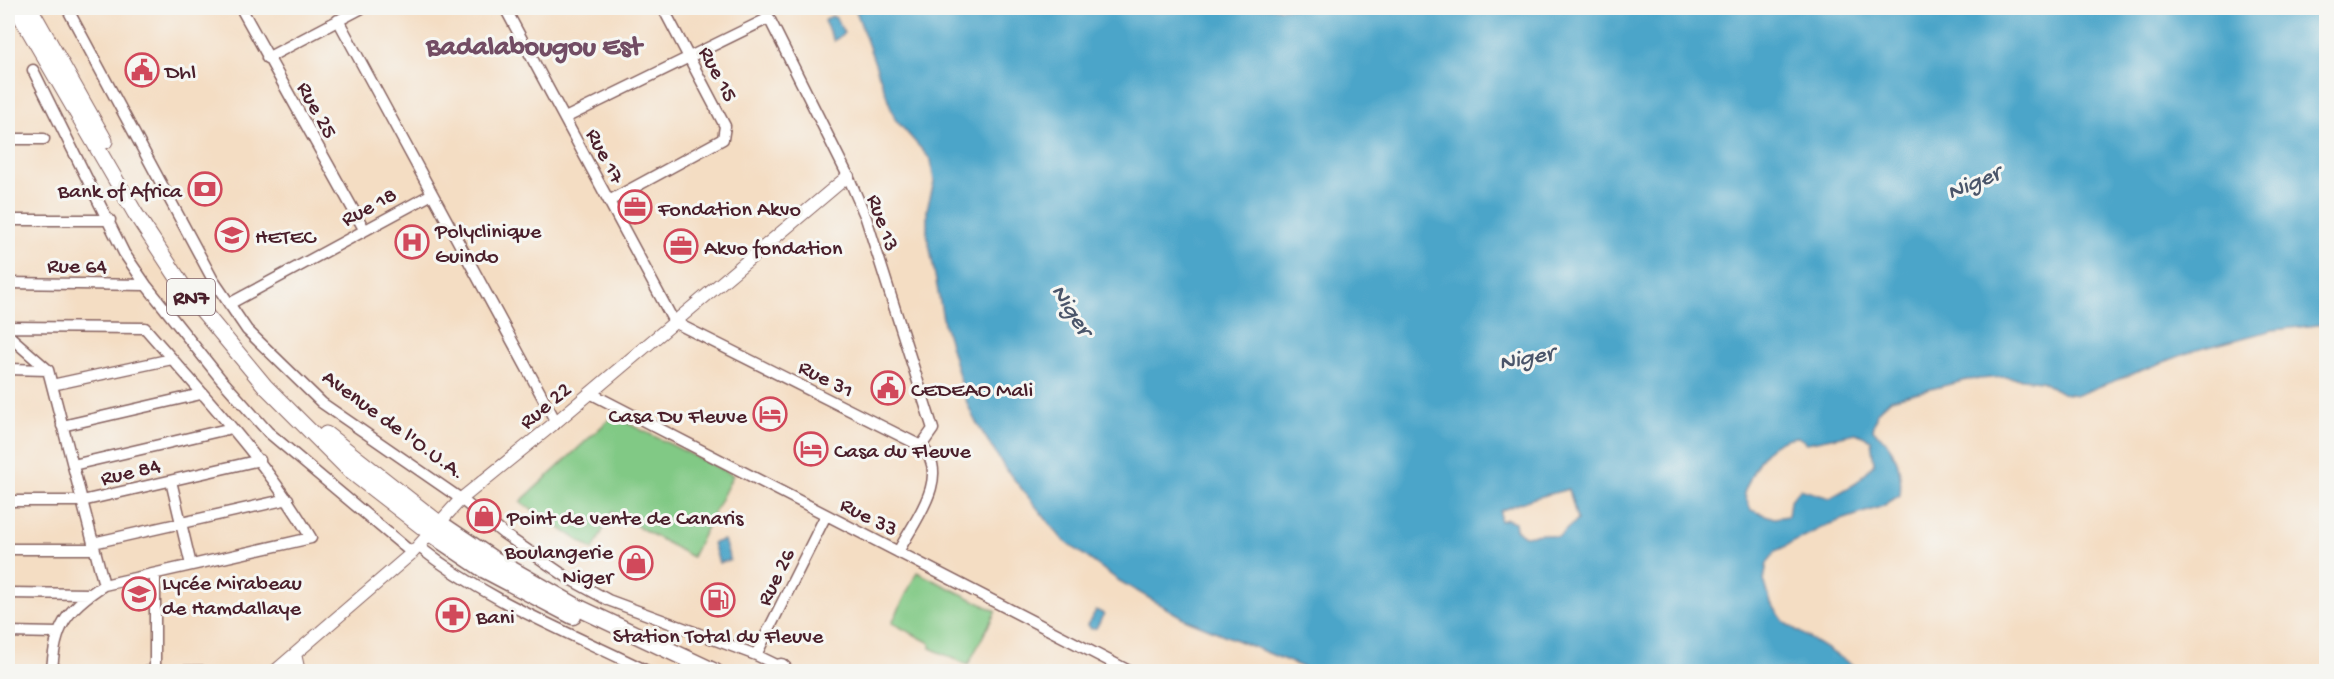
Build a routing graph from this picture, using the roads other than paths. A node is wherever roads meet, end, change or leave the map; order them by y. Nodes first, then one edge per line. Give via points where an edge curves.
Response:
1 (16, 8) edge
2 (30, 8) edge
3 (67, 8) edge
4 (241, 8) edge
5 (362, 8) edge
6 (506, 8) edge
7 (663, 8) edge
8 (766, 13) edge
9 (338, 20) junction
10 (689, 56) junction
11 (267, 58) junction
12 (33, 70) dead end
13 (565, 118) junction
14 (8, 139) edge
15 (44, 139) dead end
16 (848, 176) junction
17 (432, 194) junction
18 (609, 201) junction
19 (8, 220) edge
20 (110, 220) junction
21 (364, 229) junction
22 (8, 283) edge
23 (146, 285) junction
24 (229, 304) junction
25 (674, 322) junction
26 (8, 327) edge
27 (8, 335) edge
28 (172, 359) junction
29 (8, 369) edge
30 (48, 370) junction
31 (52, 385) junction
32 (590, 393) junction
33 (201, 394) junction
34 (556, 422) junction
35 (62, 426) junction
36 (232, 428) junction
37 (921, 446) junction
38 (260, 460) junction
39 (73, 465) junction
40 (171, 481) junction
41 (288, 499) junction
42 (461, 499) junction
43 (8, 501) edge
44 (82, 501) junction
45 (826, 515) junction
46 (181, 523) junction
47 (435, 528) junction
48 (93, 546) junction
49 (8, 549) edge
50 (415, 550) junction
51 (898, 552) junction
52 (191, 565) junction
53 (155, 573) junction
54 (104, 585) junction
55 (8, 593) edge
56 (90, 594) junction
57 (8, 632) edge
58 (57, 633) junction
59 (295, 654) junction
60 (756, 655) junction
61 (786, 670) edge
62 (155, 671) edge
63 (202, 671) edge
64 (52, 672) edge
65 (111, 672) edge
66 (274, 672) edge
67 (299, 672) edge
68 (650, 672) edge
69 (690, 672) edge
70 (715, 672) edge
71 (1131, 672) edge

1 - 47 main road, RN7 via 135,213 187,292 282,403 350,471
2 - 47 main road, Avenue de l'O.U.A. / RN7 via 144,210 197,291 272,381 330,438
3 - 24 street, Avenue de l'O.U.A.
4 - 11 street, Rue 25
5 - 9 street
6 - 13 street, Rue 17
7 - 10 street, Rue 15
8 - 10 street
8 - 16 street, Rue 13
9 - 11 street
9 - 17 street
10 - 13 street
10 - 18 street, Rue 15 via 725,126 723,139
11 - 21 street, Rue 25
12 - 20 street
13 - 18 street, Rue 17
14 - 15 street
16 - 25 street, Rue 22
16 - 37 street, Rue 13 via 866,218 933,429
17 - 21 street, Rue 18
17 - 34 street
18 - 25 street, Rue 17
19 - 20 street
20 - 23 street via 124,253
21 - 24 street, Rue 18
22 - 23 street, Rue 64
23 - 50 street via 268,432
24 - 42 street, Avenue de l'O.U.A. via 247,330 322,403
25 - 32 street, Rue 22
25 - 37 street, Rue 31
26 - 28 street via 145,328
27 - 30 street
28 - 31 street
28 - 33 street
29 - 30 street
30 - 31 street
31 - 35 street
32 - 34 street, Rue 22
32 - 45 street, Rue 33
33 - 35 street
33 - 36 street
34 - 42 street, Rue 22
35 - 39 street
36 - 38 street
36 - 39 street
37 - 51 street via 933,463 931,489
38 - 40 street, Rue 84
38 - 41 street
39 - 44 street
40 - 44 street, Rue 84
40 - 46 street
41 - 46 street
41 - 52 street via 311,538
42 - 47 street, Rue 22
42 - 60 street, Avenue de l'O.U.A. via 541,559 608,600
43 - 44 street, Rue 84
44 - 48 street
45 - 51 street, Rue 33
45 - 60 street, Rue 26
46 - 48 street
46 - 52 street
47 - 50 street, Rue 22
47 - 69 highway, RN7 via 485,570
47 - 70 highway, RN7 via 578,607
48 - 49 street
48 - 54 street
50 - 59 street, Rue 22
50 - 68 street via 501,599
51 - 71 street, Rue 33
52 - 53 street
53 - 54 street
53 - 62 street
54 - 56 street
55 - 56 street
56 - 58 street
57 - 58 street
58 - 64 street
59 - 66 street, Rue 22
59 - 67 street
60 - 61 street, Avenue de l'O.U.A.
62 - 63 street
62 - 65 street

